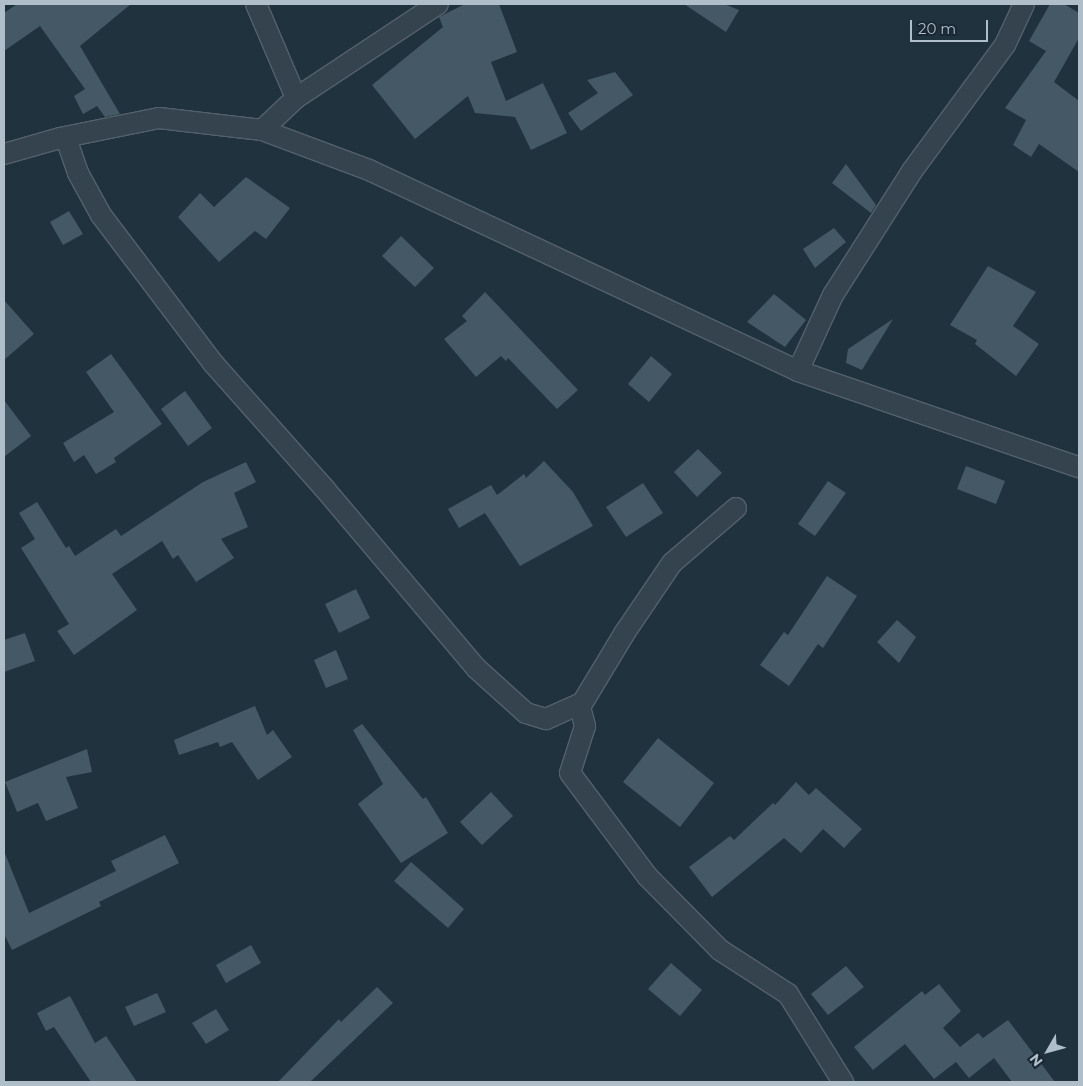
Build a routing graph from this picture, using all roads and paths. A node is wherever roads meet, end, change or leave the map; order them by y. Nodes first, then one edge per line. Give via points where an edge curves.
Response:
1 (256, 4) edge
2 (438, 4) edge
3 (1024, 4) edge
4 (296, 98) junction
5 (262, 130) junction
6 (66, 138) junction
7 (4, 154) edge
8 (798, 371) junction
9 (1079, 466) edge
10 (736, 508) dead end
11 (582, 703) junction
12 (842, 1082) edge

1 - 4 street
2 - 4 street
3 - 8 street via 1005,45 912,171 833,295
4 - 5 street
5 - 6 street via 159,118
5 - 8 street via 369,170
6 - 7 street
6 - 11 street via 78,173 101,215 213,363 476,668 526,713 546,719
8 - 9 street
10 - 11 street via 672,563
11 - 12 street via 584,726 570,773 589,801 648,876 720,950 788,994

